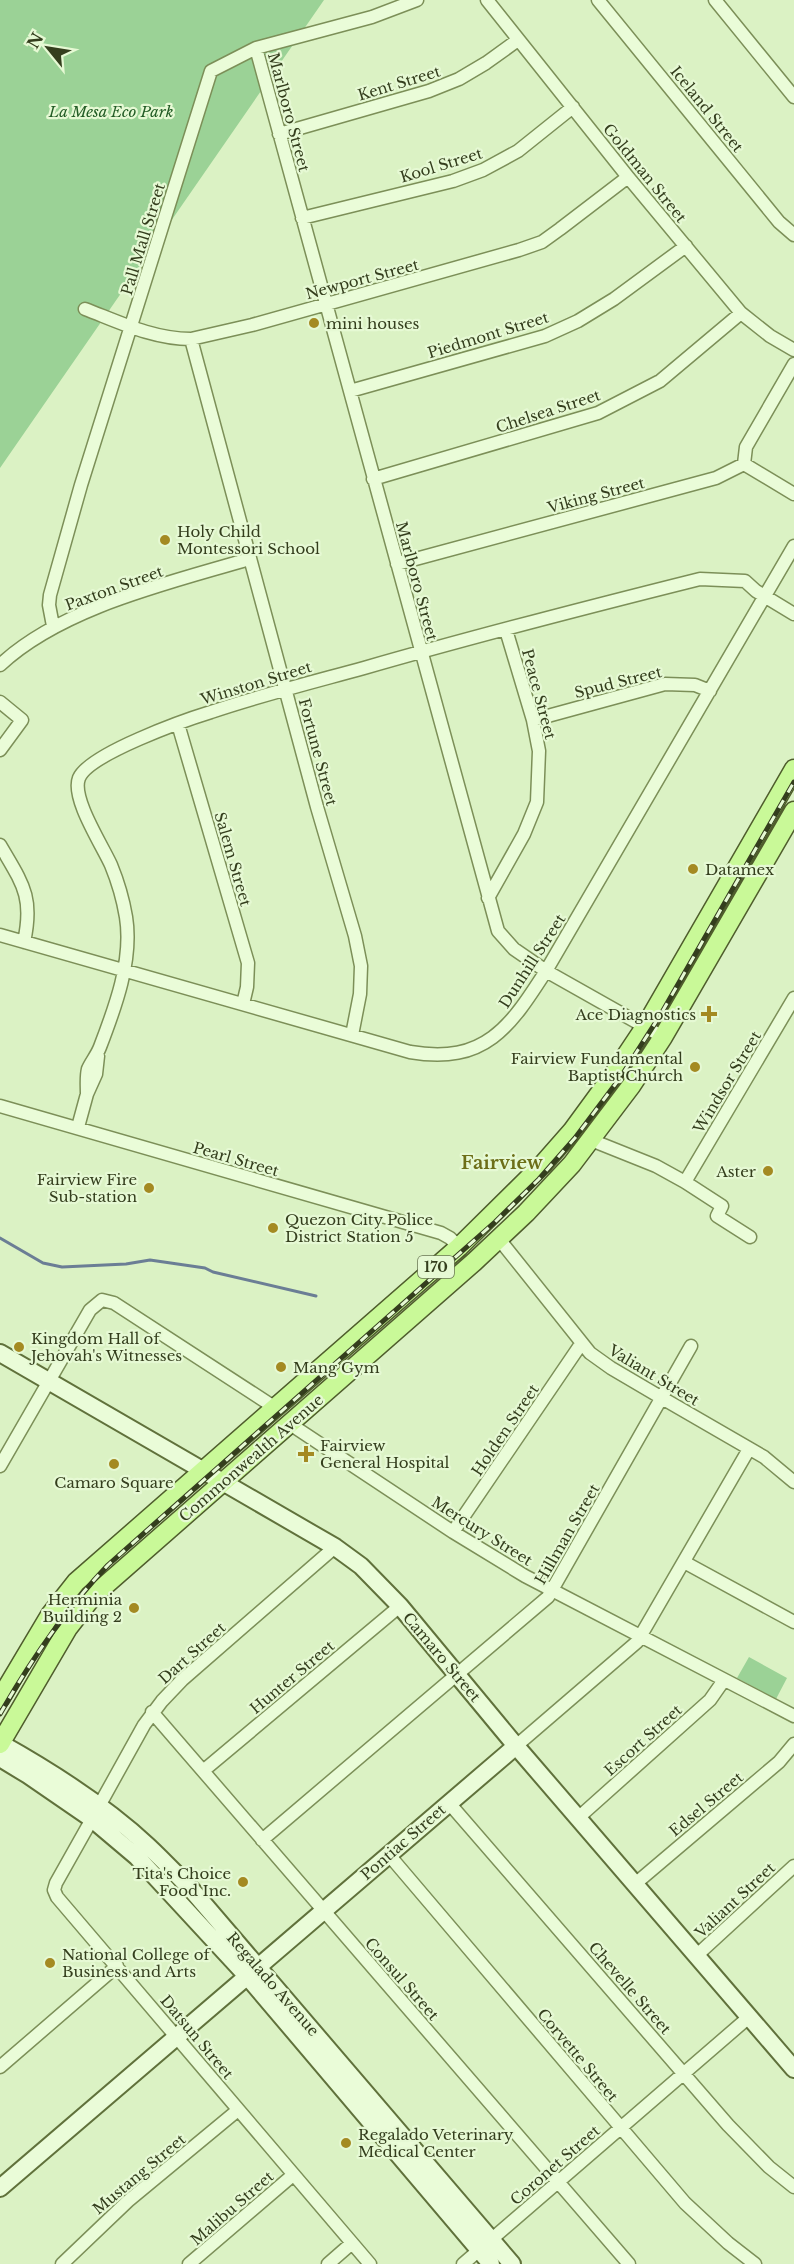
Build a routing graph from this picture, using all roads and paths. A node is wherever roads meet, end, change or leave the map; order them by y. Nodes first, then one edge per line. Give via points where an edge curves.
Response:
1 (417, 0) edge
2 (487, 0) edge
3 (598, 0) edge
4 (715, 0) edge
5 (518, 40) junction
6 (256, 48) junction
7 (794, 97) edge
8 (573, 107) junction
9 (279, 134) junction
10 (628, 177) junction
11 (302, 218) junction
12 (794, 236) edge
13 (686, 246) junction
14 (326, 304) junction
15 (85, 309) dead end
16 (741, 313) junction
17 (131, 327) junction
18 (190, 339) junction
19 (794, 350) edge
20 (794, 364) edge
21 (350, 391) junction
22 (744, 464) junction
23 (374, 479) junction
24 (794, 494) edge
25 (794, 546) edge
26 (249, 559) junction
27 (397, 564) junction
28 (761, 594) junction
29 (794, 614) edge
30 (53, 626) junction
31 (506, 630) junction
32 (421, 652) junction
33 (0, 665) edge
34 (285, 690) junction
35 (710, 691) junction
36 (0, 702) edge
37 (533, 720) junction
38 (178, 724) junction
39 (0, 750) edge
40 (794, 769) edge
41 (794, 811) edge
42 (0, 845) edge
43 (488, 898) junction
44 (0, 935) edge
45 (24, 942) junction
46 (124, 971) junction
47 (546, 971) junction
48 (794, 998) edge
49 (243, 1004) junction
50 (645, 1027) junction
51 (352, 1035) junction
52 (663, 1037) junction
53 (0, 1106) edge
54 (78, 1127) junction
55 (591, 1140) junction
56 (685, 1182) junction
57 (750, 1237) dead end
58 (499, 1239) junction
59 (459, 1247) junction
60 (581, 1344) junction
61 (692, 1346) dead end
62 (0, 1353) edge
63 (49, 1381) junction
64 (662, 1398) junction
65 (274, 1407) junction
66 (290, 1424) junction
67 (749, 1449) junction
68 (0, 1466) edge
69 (202, 1470) junction
70 (223, 1482) junction
71 (794, 1482) edge
72 (453, 1532) junction
73 (335, 1548) junction
74 (684, 1562) junction
75 (552, 1591) junction
76 (58, 1604) junction
77 (400, 1606) junction
78 (75, 1619) junction
79 (794, 1622) edge
80 (642, 1635) junction
81 (456, 1674) junction
82 (724, 1680) junction
83 (0, 1699) edge
84 (152, 1712) junction
85 (794, 1716) edge
86 (0, 1743) edge
87 (794, 1744) edge
88 (516, 1746) junction
89 (0, 1758) edge
90 (203, 1771) junction
91 (449, 1803) junction
92 (95, 1812) junction
93 (578, 1818) junction
94 (262, 1840) junction
95 (388, 1855) junction
96 (794, 1866) edge
97 (635, 1884) junction
98 (323, 1911) junction
99 (696, 1956) junction
100 (117, 1966) junction
101 (253, 1971) junction
102 (749, 2017) junction
103 (177, 2037) junction
104 (0, 2067) edge
105 (794, 2068) edge
106 (684, 2073) junction
107 (238, 2110) junction
108 (620, 2129) junction
109 (293, 2175) junction
110 (558, 2182) junction
111 (794, 2187) edge
112 (0, 2188) edge
113 (352, 2243) junction
114 (485, 2245) junction
115 (62, 2264) edge
116 (189, 2264) edge
117 (328, 2264) edge
118 (370, 2264) edge
119 (463, 2264) edge
120 (491, 2264) edge
121 (512, 2264) edge
122 (629, 2264) edge
123 (755, 2264) edge

1 - 6 street, Pall Mall Street via 372,17
2 - 5 street, Goldman Street
3 - 12 street, Iceland Street
4 - 7 street
5 - 8 street, Goldman Street
5 - 9 street, Kent Street via 459,79 429,91
6 - 9 street, Marlboro Street
6 - 17 street, Pall Mall Street via 211,71
8 - 10 street, Goldman Street
8 - 11 street, Kool Street via 518,151 483,170
9 - 11 street, Marlboro Street
10 - 13 street, Goldman Street
10 - 14 street, Newport Street via 542,242
11 - 14 street, Marlboro Street
13 - 16 street, Goldman Street
13 - 21 street, Piedmont Street via 614,299 544,336
14 - 18 street, Newport Street
14 - 21 street, Marlboro Street
15 - 17 street, Newport Street
16 - 19 street, Goldman Street
16 - 23 street, Chelsea Street via 660,381 598,413
17 - 18 street, Newport Street via 164,337
17 - 30 street, Pall Mall Street via 50,595
18 - 26 street, Fortune Street
20 - 22 street via 746,447
21 - 23 street, Marlboro Street
22 - 24 street
22 - 27 street, Viking Street via 716,478
23 - 27 street, Marlboro Street
25 - 28 street, Dunhill Street
26 - 30 street, Paxton Street via 138,593
26 - 34 street, Fortune Street
27 - 32 street, Marlboro Street
28 - 29 street, Winston Street
28 - 31 street, Winston Street via 741,590 730,580 700,579
28 - 35 street, Dunhill Street
30 - 33 street, Paxton Street
31 - 32 street, Winston Street
31 - 37 street, Peace Street
32 - 34 street, Winston Street
32 - 43 street, Marlboro Street
34 - 38 street, Winston Street
34 - 51 street, Fortune Street via 361,966
35 - 37 street, Spud Street via 695,685 664,684
35 - 47 street, Dunhill Street
36 - 39 street via 22,720
37 - 43 street, Peace Street via 539,751 537,802
38 - 46 street, Winston Street via 94,762 79,778 80,798 120,891 128,937
38 - 49 street, Salem Street via 248,963
40 - 50 main road, Commonwealth Avenue / 170
41 - 52 main road, Commonwealth Avenue / 170
42 - 45 street via 24,891 29,911
43 - 47 street, Marlboro Street via 498,931 505,940
44 - 45 street, Dunhill Street
45 - 46 street, Dunhill Street
46 - 49 street, Dunhill Street
46 - 54 street, Winston Street
47 - 50 street, Marlboro Street
47 - 51 street, Dunhill Street via 514,1018 484,1044 470,1050 431,1056
48 - 56 street, Windsor Street
49 - 51 street, Dunhill Street
50 - 52 street, Marlboro Street
50 - 59 main road, Commonwealth Avenue / 170 via 572,1131
52 - 55 main road, Commonwealth Avenue / 170
53 - 54 street, Pearl Street
54 - 59 street, Pearl Street via 441,1233
55 - 56 street
55 - 58 main road, Commonwealth Avenue / 170
56 - 57 street via 722,1206 717,1216
58 - 60 street, Valiant Street
58 - 66 main road, Commonwealth Avenue / 170
59 - 65 main road, Commonwealth Avenue / 170
60 - 64 street, Valiant Street via 611,1368
60 - 72 street, Holden Street
61 - 64 street, Hillman Street
62 - 63 street, Camaro Street
63 - 65 street via 90,1310 102,1300 114,1303
63 - 68 street
63 - 69 street, Camaro Street
64 - 67 street, Valiant Street
64 - 75 street, Hillman Street
65 - 69 main road, Commonwealth Avenue / 170
66 - 70 main road, Commonwealth Avenue / 170
66 - 72 street, Mercury Street
67 - 71 street, Valiant Street
67 - 74 street, Pontiac Street
69 - 70 street, Camaro Street
69 - 76 main road, Commonwealth Avenue / 170 via 76,1582
70 - 73 street, Camaro Street
70 - 78 main road, Commonwealth Avenue / 170 via 106,1583
72 - 75 street, Mercury Street
73 - 77 street, Camaro Street via 373,1576
73 - 84 street, Dart Street via 182,1680
74 - 79 street
74 - 80 street, Pontiac Street
75 - 80 street, Mercury Street
75 - 81 street, Hillman Street via 537,1608
76 - 78 main road via 72,1612
76 - 83 main road, Commonwealth Avenue / 170
77 - 81 street, Camaro Street
77 - 90 street, Hunter Street
78 - 86 main road, Commonwealth Avenue / 170
80 - 82 street, Mercury Street
80 - 88 street, Pontiac Street via 631,1649
81 - 88 street, Camaro Street
81 - 94 street, Hillman Street
82 - 85 street, Mercury Street
82 - 93 street, Escort Street via 710,1700
84 - 90 street, Consul Street
84 - 92 street, Dart Street
86 - 92 street, Regalado Avenue via 63,1780
87 - 97 street, Edsel Street via 779,1762
88 - 91 street, Pontiac Street
88 - 93 street, Camaro Street
89 - 92 street, Regalado Avenue
90 - 94 street, Consul Street
91 - 95 street, Pontiac Street
91 - 106 street, Chevelle Street
92 - 100 street, Datsun Street via 54,1890
92 - 101 street, Regalado Avenue
93 - 97 street, Camaro Street
94 - 98 street, Consul Street
95 - 98 street, Pontiac Street
95 - 108 street, Corvette Street
96 - 99 street, Valiant Street
97 - 99 street, Camaro Street
98 - 101 street, Pontiac Street
98 - 110 street, Consul Street
99 - 102 street, Camaro Street
100 - 103 street, Datsun Street
100 - 104 street
101 - 103 street, Pontiac Street
101 - 114 street, Regalado Avenue
102 - 105 street, Camaro Street
102 - 106 street, Coronet Street
103 - 107 street, Datsun Street
103 - 112 street, Pontiac Street
106 - 108 street, Coronet Street
106 - 111 street, Chevelle Street via 728,2125
107 - 109 street, Datsun Street
107 - 115 street, Mustang Street via 128,2201
108 - 110 street, Coronet Street
108 - 123 street, Corvette Street via 685,2203
109 - 113 street, Datsun Street
109 - 116 street, Malibu Street
110 - 114 street, Coronet Street
110 - 122 street, Consul Street
113 - 117 street
113 - 118 street, Datsun Street
114 - 119 street, Coronet Street
114 - 120 street, Regalado Avenue
114 - 121 street, Regalado Avenue

